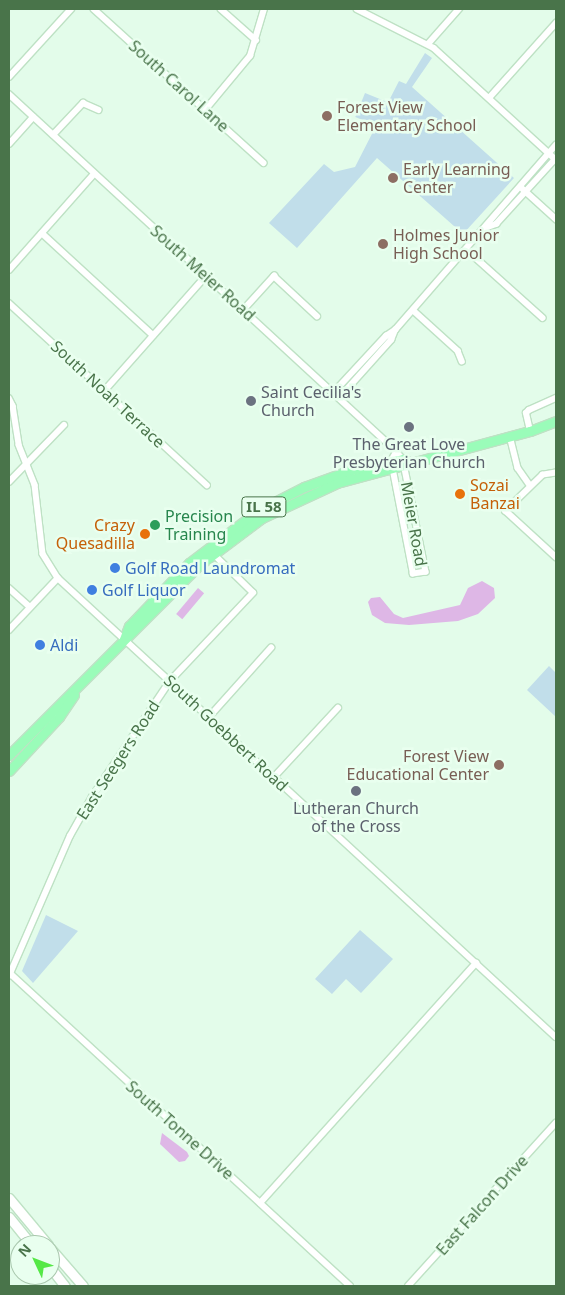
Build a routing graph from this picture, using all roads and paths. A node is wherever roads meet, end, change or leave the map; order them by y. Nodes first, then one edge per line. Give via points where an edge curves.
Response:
1 (71, 9) edge
2 (94, 9) edge
3 (221, 9) edge
4 (264, 9) edge
5 (357, 9) edge
6 (459, 9) edge
7 (556, 22) edge
8 (256, 40) junction
9 (428, 44) junction
10 (9, 77) edge
11 (9, 94) edge
12 (488, 98) junction
13 (206, 109) junction
14 (99, 110) dead end
15 (33, 117) junction
16 (53, 135) junction
17 (9, 144) edge
18 (556, 145) edge
19 (549, 152) junction
20 (556, 158) edge
21 (264, 163) dead end
22 (94, 174) junction
23 (520, 186) junction
24 (526, 191) junction
25 (556, 218) edge
26 (485, 228) junction
27 (42, 233) junction
28 (466, 249) junction
29 (9, 270) edge
30 (206, 276) junction
31 (9, 303) edge
32 (244, 310) junction
33 (413, 310) junction
34 (317, 316) dead end
35 (543, 318) dead end
36 (395, 330) junction
37 (153, 335) junction
38 (462, 361) dead end
39 (104, 390) junction
40 (333, 393) junction
41 (9, 398) edge
42 (339, 398) junction
43 (556, 398) edge
44 (556, 421) edge
45 (64, 425) dead end
46 (530, 431) junction
47 (510, 436) junction
48 (399, 462) junction
49 (26, 464) junction
50 (556, 473) edge
51 (9, 482) edge
52 (207, 485) dead end
53 (530, 485) junction
54 (213, 554) junction
55 (556, 557) edge
56 (58, 578) junction
57 (9, 588) edge
58 (30, 607) junction
59 (9, 630) edge
60 (124, 639) junction
61 (271, 648) dead end
62 (170, 681) junction
63 (79, 686) junction
64 (338, 708) dead end
65 (209, 717) junction
66 (9, 755) edge
67 (9, 771) edge
68 (274, 777) junction
69 (476, 963) junction
70 (10, 974) edge
71 (556, 1037) edge
72 (556, 1123) edge
73 (9, 1198) edge
74 (260, 1203) junction
75 (9, 1217) edge
76 (24, 1235) edge
77 (40, 1235) edge
78 (60, 1259) edge
79 (83, 1286) edge
80 (350, 1286) edge
81 (408, 1286) edge

1 - 10 street
2 - 13 street, South Carol Lane
3 - 8 street
4 - 8 street
5 - 9 street
6 - 9 street
7 - 12 street
8 - 13 street via 239,73
9 - 12 street
11 - 15 street, South Meier Road
12 - 19 street
13 - 21 street, South Carol Lane
14 - 16 street via 83,103
15 - 16 street, South Meier Road
15 - 17 street
16 - 22 street, South Meier Road
18 - 19 street
19 - 20 street
19 - 23 street
20 - 24 street
22 - 27 street
22 - 30 street, South Meier Road
23 - 24 street
23 - 26 street via 490,218
24 - 25 street
24 - 26 street via 496,224
26 - 28 street
27 - 29 street
27 - 37 street
28 - 33 street
28 - 35 street
30 - 32 street, South Meier Road
30 - 37 street
31 - 39 street, South Noah Terrace
32 - 34 street via 274,276
32 - 40 street, South Meier Road
33 - 36 street
33 - 38 street via 458,351
36 - 40 street
36 - 42 street via 391,340
37 - 39 street
39 - 52 street, South Noah Terrace
40 - 42 street, South Meier Road
41 - 49 street, South Goebbert Road
42 - 48 street, South Meier Road via 393,448
43 - 46 street via 526,413
44 - 46 main road, IL 58
45 - 49 street
46 - 47 main road, IL 58
47 - 48 main road, IL 58
47 - 53 street via 518,468
48 - 48 street, Meier Road via 413,574 426,572
48 - 54 main road, IL 58 via 336,484 262,518
48 - 60 main road, IL 58 via 351,470 304,487 237,524 165,587 129,626
49 - 51 street
49 - 56 street, South Goebbert Road via 35,485 43,554
50 - 53 street via 543,475
53 - 55 street via 506,511
54 - 60 main road, IL 58 via 136,632
54 - 62 street, East Seegers Road via 253,593
56 - 58 street
56 - 60 street, South Goebbert Road
57 - 58 street
58 - 59 street
60 - 62 street, South Goebbert Road
60 - 63 main road, IL 58
61 - 65 street
62 - 65 street, South Goebbert Road
62 - 70 street, East Seegers Road via 84,811
63 - 66 main road, IL 58 via 50,710
63 - 67 main road, IL 58 via 59,717
64 - 68 street
65 - 68 street, South Goebbert Road
68 - 69 street, South Goebbert Road
69 - 71 street, South Goebbert Road
69 - 74 street
70 - 74 street, South Tonne Drive
72 - 81 street, East Falcon Drive
73 - 77 main road
74 - 80 street, South Tonne Drive
75 - 76 main road
78 - 79 main road

